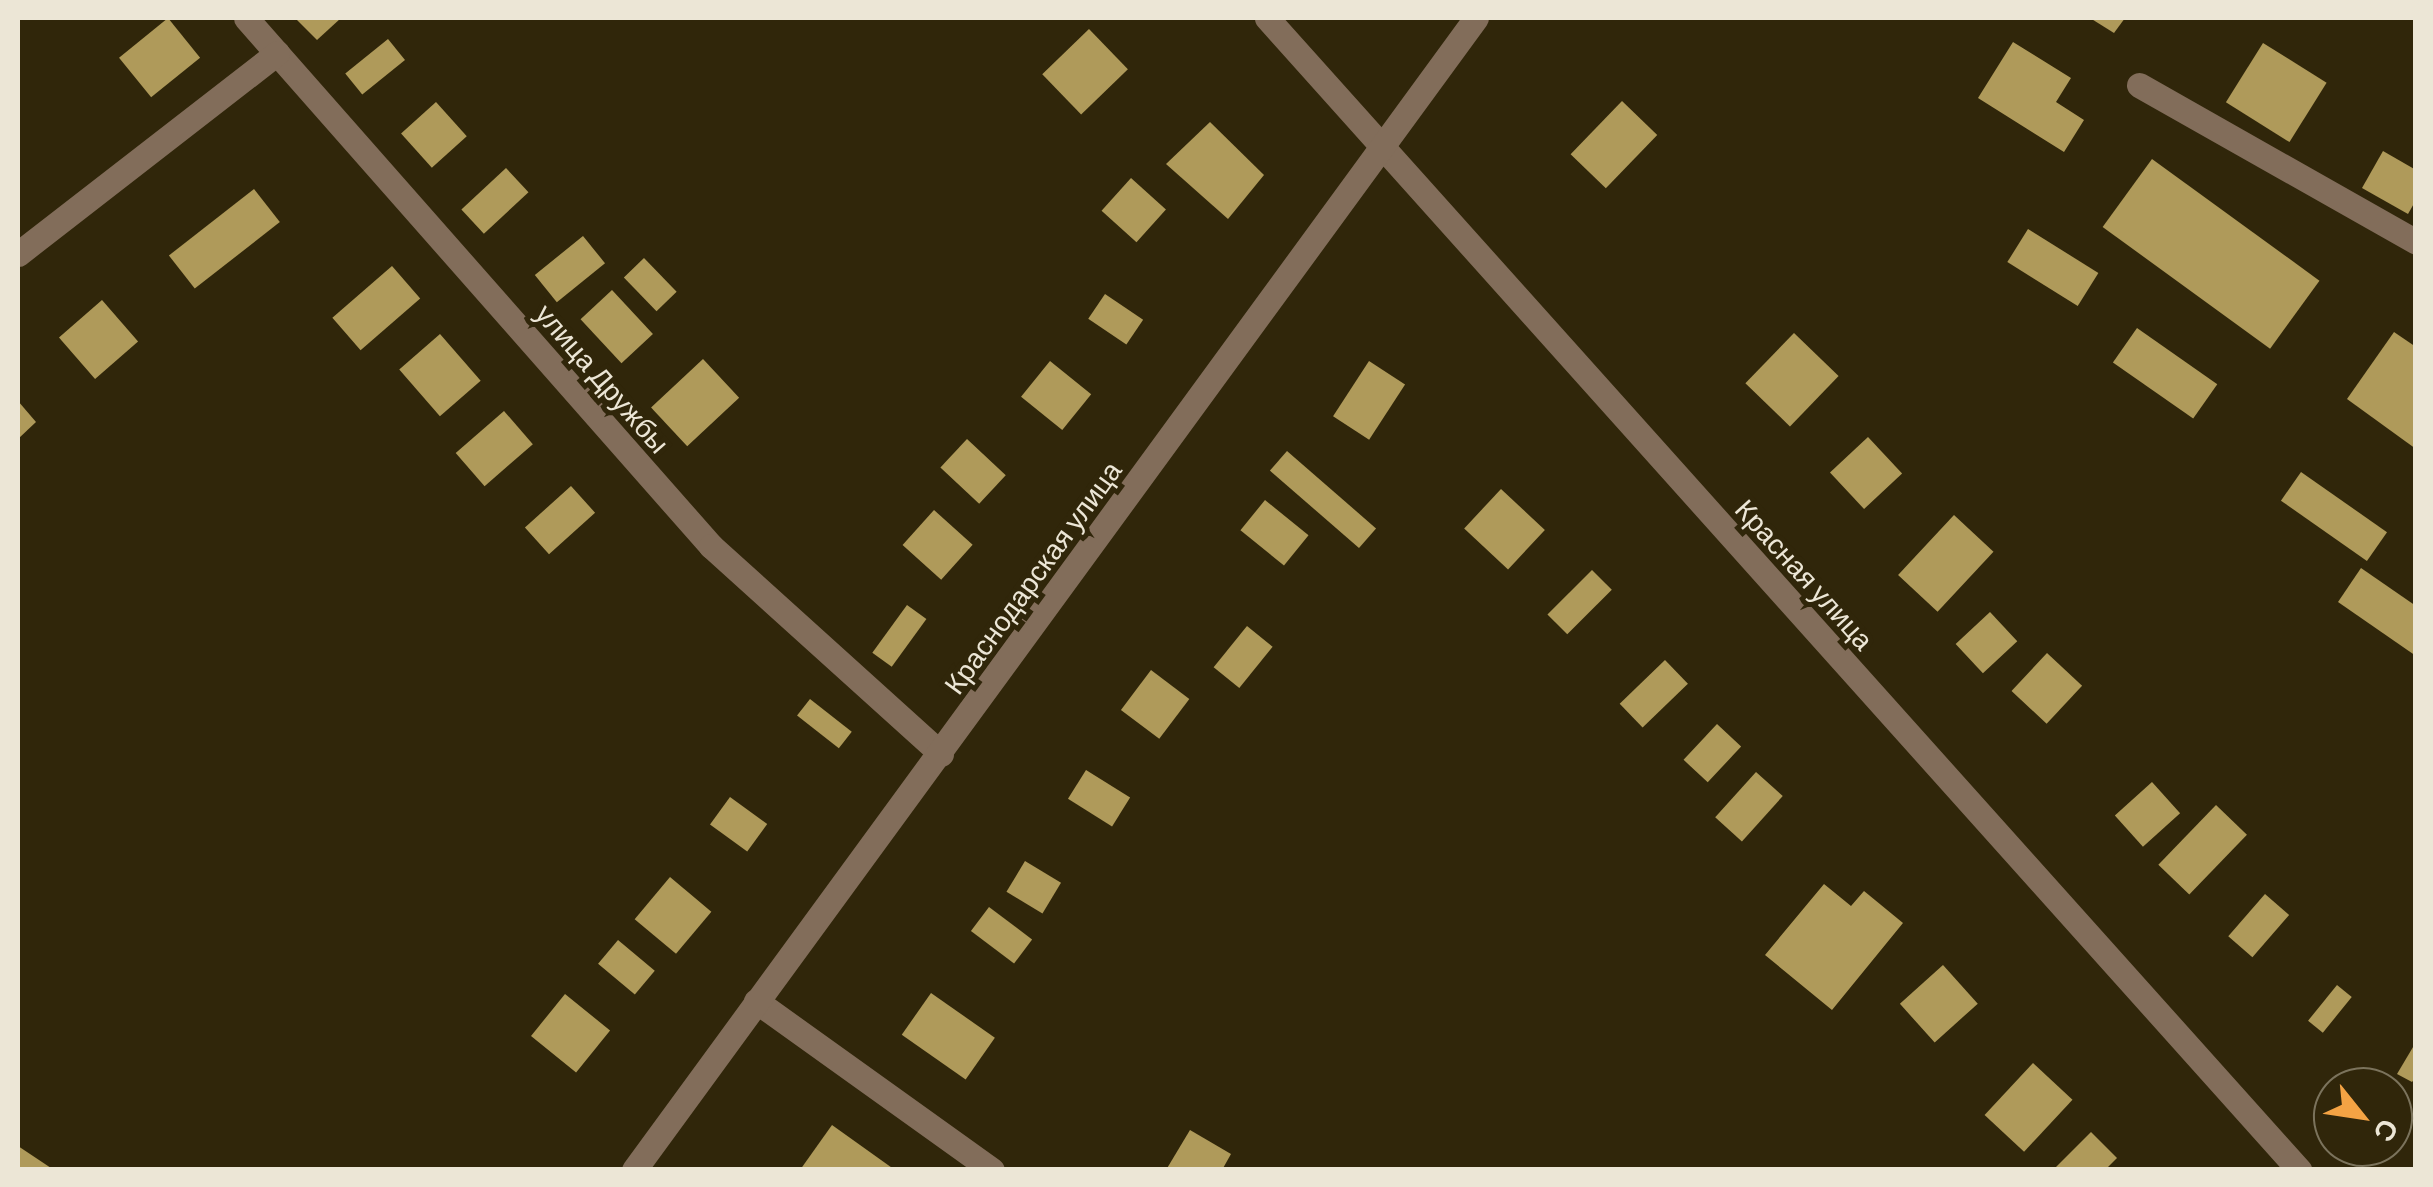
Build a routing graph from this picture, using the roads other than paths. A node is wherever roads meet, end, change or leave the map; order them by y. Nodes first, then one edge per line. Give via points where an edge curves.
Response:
1 (246, 18) edge
2 (1267, 18) edge
3 (1476, 18) edge
4 (277, 54) junction
5 (2139, 85) dead end
6 (1380, 144) junction
7 (2416, 242) edge
8 (18, 254) edge
9 (941, 754) junction
10 (756, 1002) junction
11 (634, 1170) edge
12 (992, 1170) edge
13 (2299, 1170) edge

1 - 4 street, улица Дружбы
2 - 6 street, Красная улица
3 - 6 street, Краснодарская улица
4 - 8 street
4 - 9 street, улица Дружбы via 711,546
5 - 7 street
6 - 9 street, Краснодарская улица
6 - 13 street, Красная улица
9 - 10 street, Краснодарская улица
10 - 11 street, Краснодарская улица
10 - 12 street

